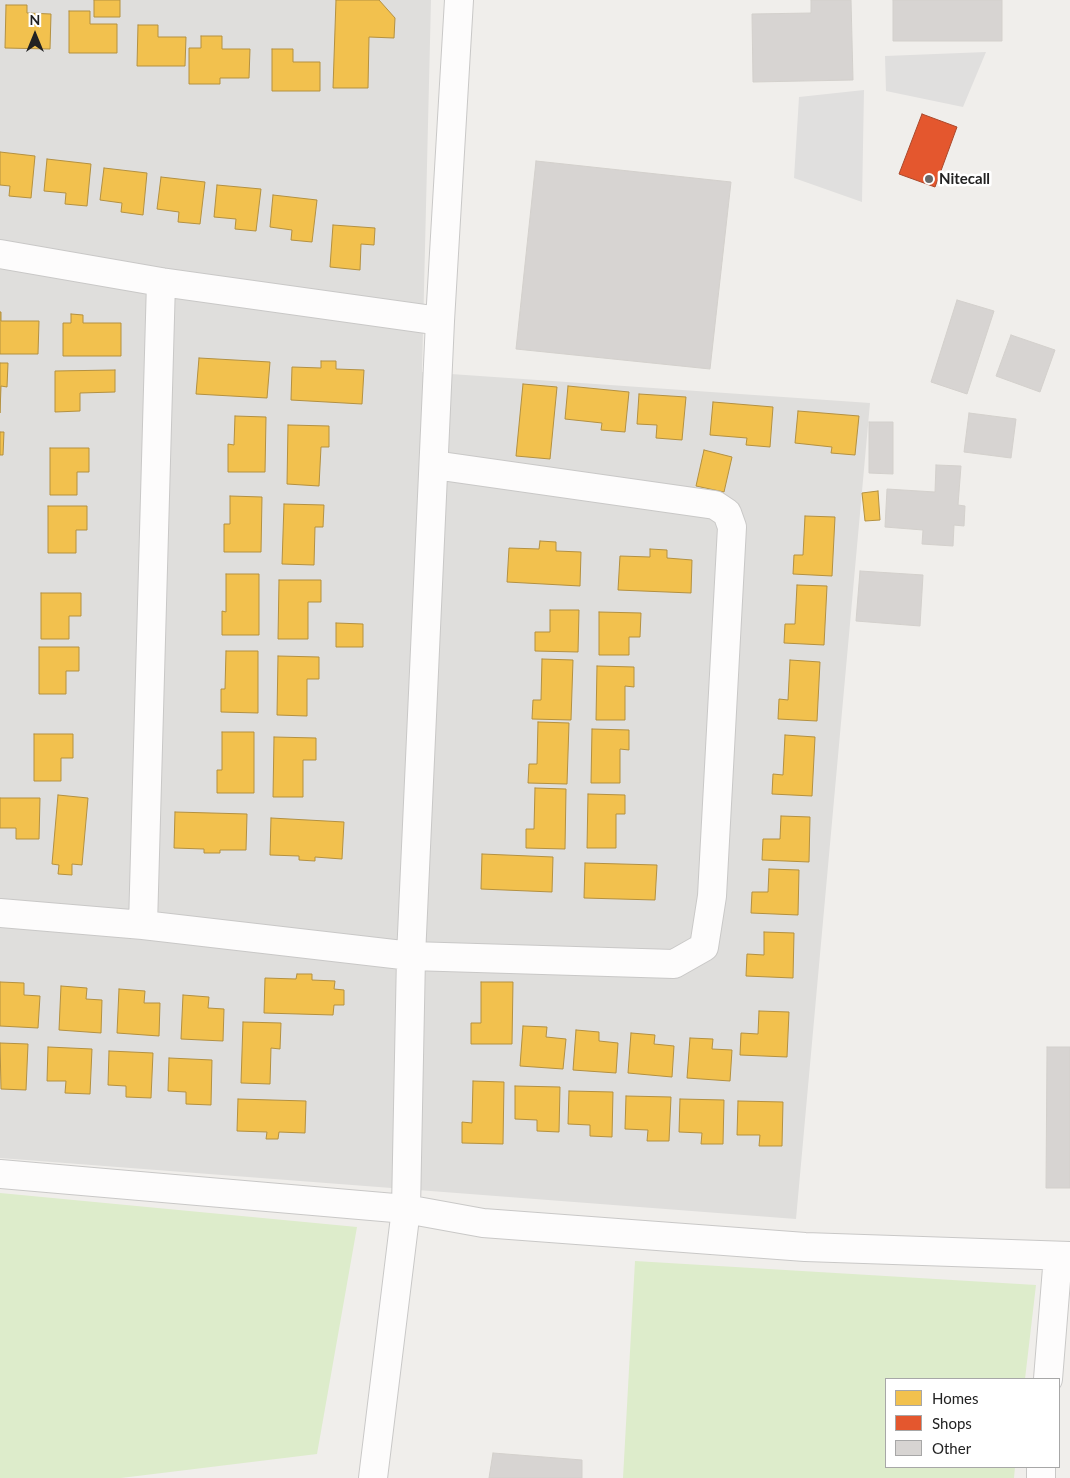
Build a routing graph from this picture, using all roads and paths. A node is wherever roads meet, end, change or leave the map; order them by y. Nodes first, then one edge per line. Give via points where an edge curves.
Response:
1 (460, 0) edge
2 (0, 254) edge
3 (161, 282) junction
4 (440, 321) junction
5 (434, 465) junction
6 (0, 913) edge
7 (143, 925) junction
8 (411, 956) junction
9 (0, 1174) edge
10 (406, 1209) junction
11 (1064, 1256) edge
12 (1048, 1378) edge
13 (374, 1478) edge

1 - 4 street
2 - 3 street
3 - 4 street
3 - 7 street
4 - 5 street
5 - 8 street
5 - 8 street via 715,505 727,514 732,527 712,896 704,948 674,964
6 - 7 street
7 - 8 street
8 - 10 street
9 - 10 street
10 - 11 street via 484,1223 805,1247
10 - 13 street
11 - 12 street

